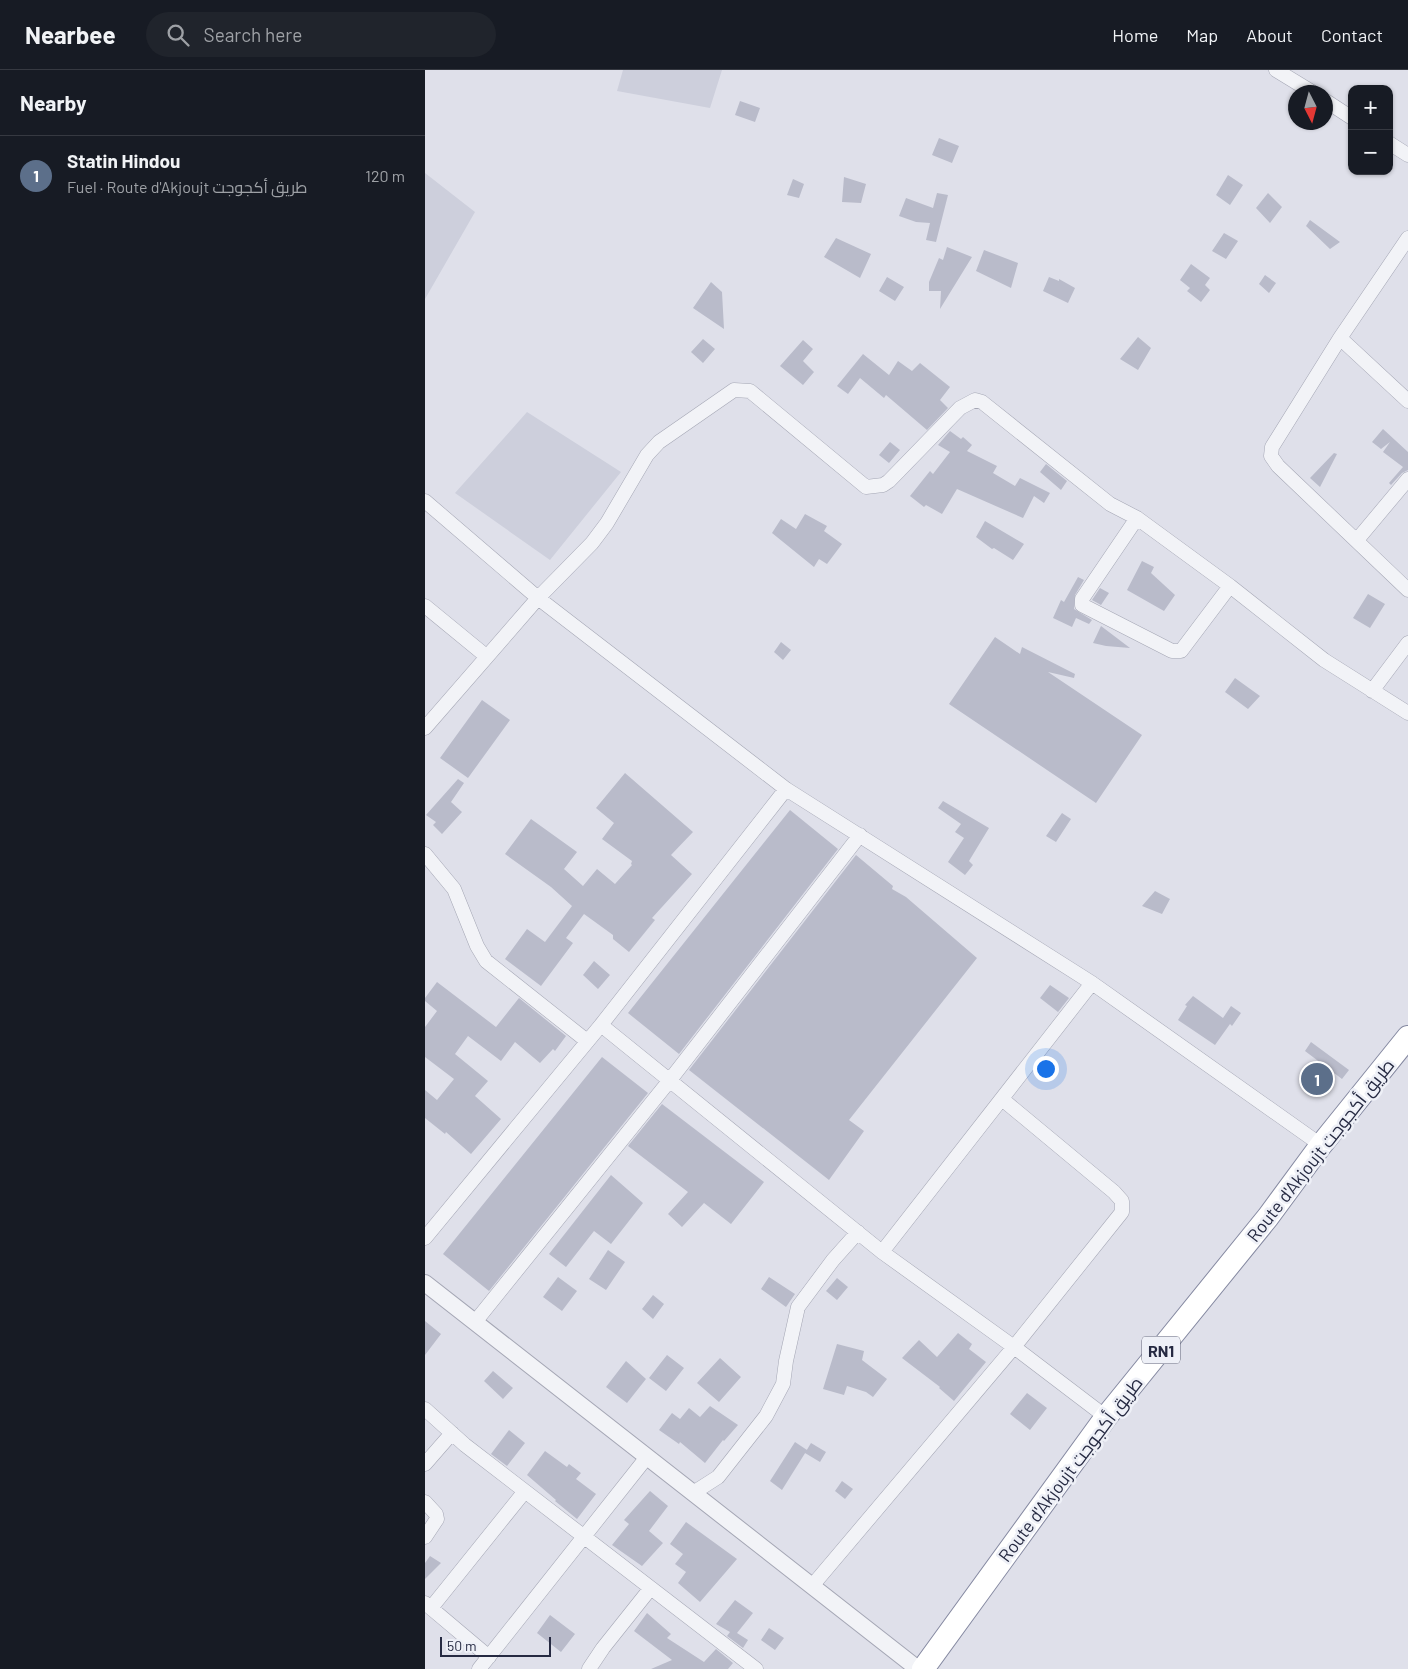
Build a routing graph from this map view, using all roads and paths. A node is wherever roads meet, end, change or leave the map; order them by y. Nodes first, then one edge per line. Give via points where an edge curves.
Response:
1 (1285, 72) edge
2 (1303, 85) edge
3 (1333, 106) edge
4 (1348, 115) edge
5 (1393, 146) edge
6 (1408, 155) edge
7 (1408, 238) edge
8 (1340, 338) junction
9 (1408, 401) edge
10 (1408, 479) edge
11 (425, 501) edge
12 (1137, 518) junction
13 (1357, 540) junction
14 (1230, 586) junction
15 (1408, 590) edge
16 (538, 598) junction
17 (425, 606) edge
18 (1408, 643) edge
19 (486, 656) junction
20 (1372, 691) junction
21 (1408, 713) edge
22 (425, 728) edge
23 (786, 789) junction
24 (860, 835) junction
25 (425, 854) edge
26 (1092, 983) junction
27 (601, 1025) junction
28 (1408, 1037) edge
29 (587, 1041) junction
30 (670, 1080) junction
31 (1002, 1099) junction
32 (1321, 1145) junction
33 (858, 1232) junction
34 (425, 1238) edge
35 (882, 1252) junction
36 (425, 1283) edge
37 (475, 1322) junction
38 (1014, 1347) junction
39 (425, 1409) edge
40 (1106, 1417) junction
41 (453, 1434) junction
42 (647, 1457) junction
43 (425, 1464) edge
44 (525, 1490) junction
45 (693, 1493) junction
46 (425, 1502) edge
47 (425, 1537) edge
48 (584, 1537) junction
49 (812, 1586) junction
50 (650, 1589) junction
51 (428, 1606) edge
52 (489, 1657) junction
53 (479, 1669) edge
54 (589, 1669) edge
55 (756, 1669) edge
56 (918, 1669) edge
57 (923, 1669) edge

1 - 2 street
3 - 4 street
5 - 6 street
7 - 8 street
8 - 9 street
8 - 13 street via 1272,447 1271,456
10 - 13 street
11 - 16 street
12 - 14 street
12 - 14 street via 1082,599 1082,605 1172,651 1181,651
12 - 16 street via 1110,504 982,402 975,400 960,408 889,481 866,488 750,391 734,390 659,442 593,543
13 - 15 street
14 - 20 street via 1324,660
16 - 19 street
16 - 23 street
17 - 19 street
18 - 20 street
19 - 22 street
20 - 21 street
23 - 24 street
23 - 27 street
24 - 26 street
24 - 30 street
25 - 29 street via 454,889 486,961
26 - 31 street
26 - 32 street
27 - 29 street
27 - 30 street
28 - 32 highway, Route d'Akjoujt طريق أكجوجت / RN1
29 - 34 street
30 - 33 street
30 - 37 street
31 - 35 street
31 - 38 street via 1122,1201 1122,1212 1115,1223
32 - 40 highway, Route d'Akjoujt طريق أكجوجت / RN1 via 1268,1217
33 - 35 street
33 - 45 street via 797,1307 783,1384 766,1416 718,1477
35 - 38 street
36 - 37 street
37 - 42 street
38 - 40 street
38 - 49 street
39 - 41 street
40 - 57 highway, Route d'Akjoujt طريق أكجوجت / RN1
41 - 43 street
41 - 44 street
42 - 45 street
42 - 48 street
44 - 48 street
44 - 51 street
45 - 49 street
46 - 47 street via 437,1519
48 - 50 street
48 - 52 street
49 - 56 street
50 - 54 street
50 - 55 street
51 - 52 street
52 - 53 street

